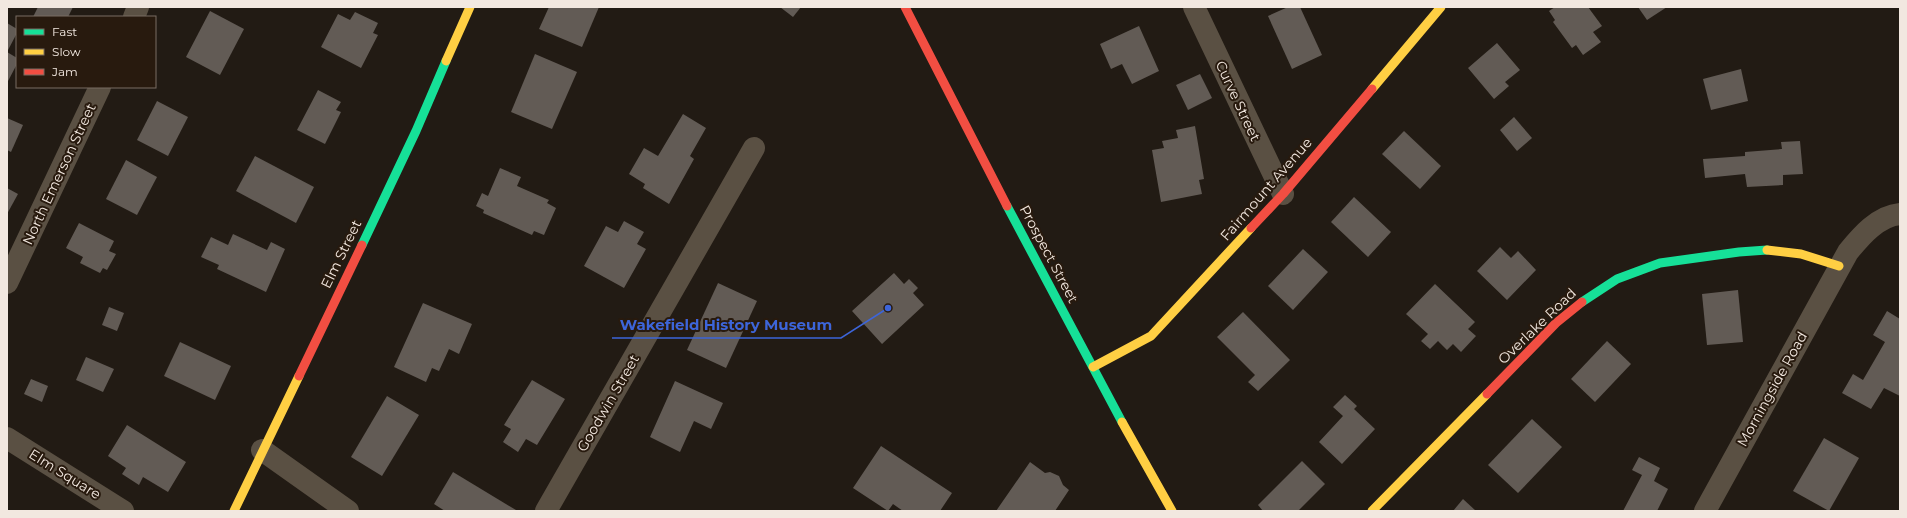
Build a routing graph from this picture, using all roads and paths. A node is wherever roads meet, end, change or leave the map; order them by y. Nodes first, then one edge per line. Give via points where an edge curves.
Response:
1 (470, 7) edge
2 (905, 7) edge
3 (1194, 7) edge
4 (1441, 7) edge
5 (100, 88) edge
6 (754, 148) dead end
7 (1283, 194) junction
8 (1900, 214) edge
9 (1838, 266) junction
10 (7, 283) edge
11 (1093, 367) junction
12 (7, 438) edge
13 (262, 450) junction
14 (1167, 509) edge
15 (123, 511) edge
16 (234, 511) edge
17 (348, 511) edge
18 (546, 511) edge
19 (1372, 511) edge
20 (1705, 511) edge

1 - 13 street, Elm Street via 403,159
2 - 11 street, Prospect Street
3 - 7 street, Curve Street
4 - 7 street, Fairmount Avenue
5 - 10 street, North Emerson Street
6 - 18 street, Goodwin Street
7 - 11 street, Fairmount Avenue via 1151,336
8 - 9 street, Morningside Road via 1889,216 1870,229
9 - 19 street, Overlake Road via 1801,254 1751,251 1660,263 1612,281 1583,300 1556,323
9 - 20 street, Morningside Road
11 - 14 street, Prospect Street
12 - 15 street, Elm Square
13 - 16 street, Elm Street
13 - 17 street

